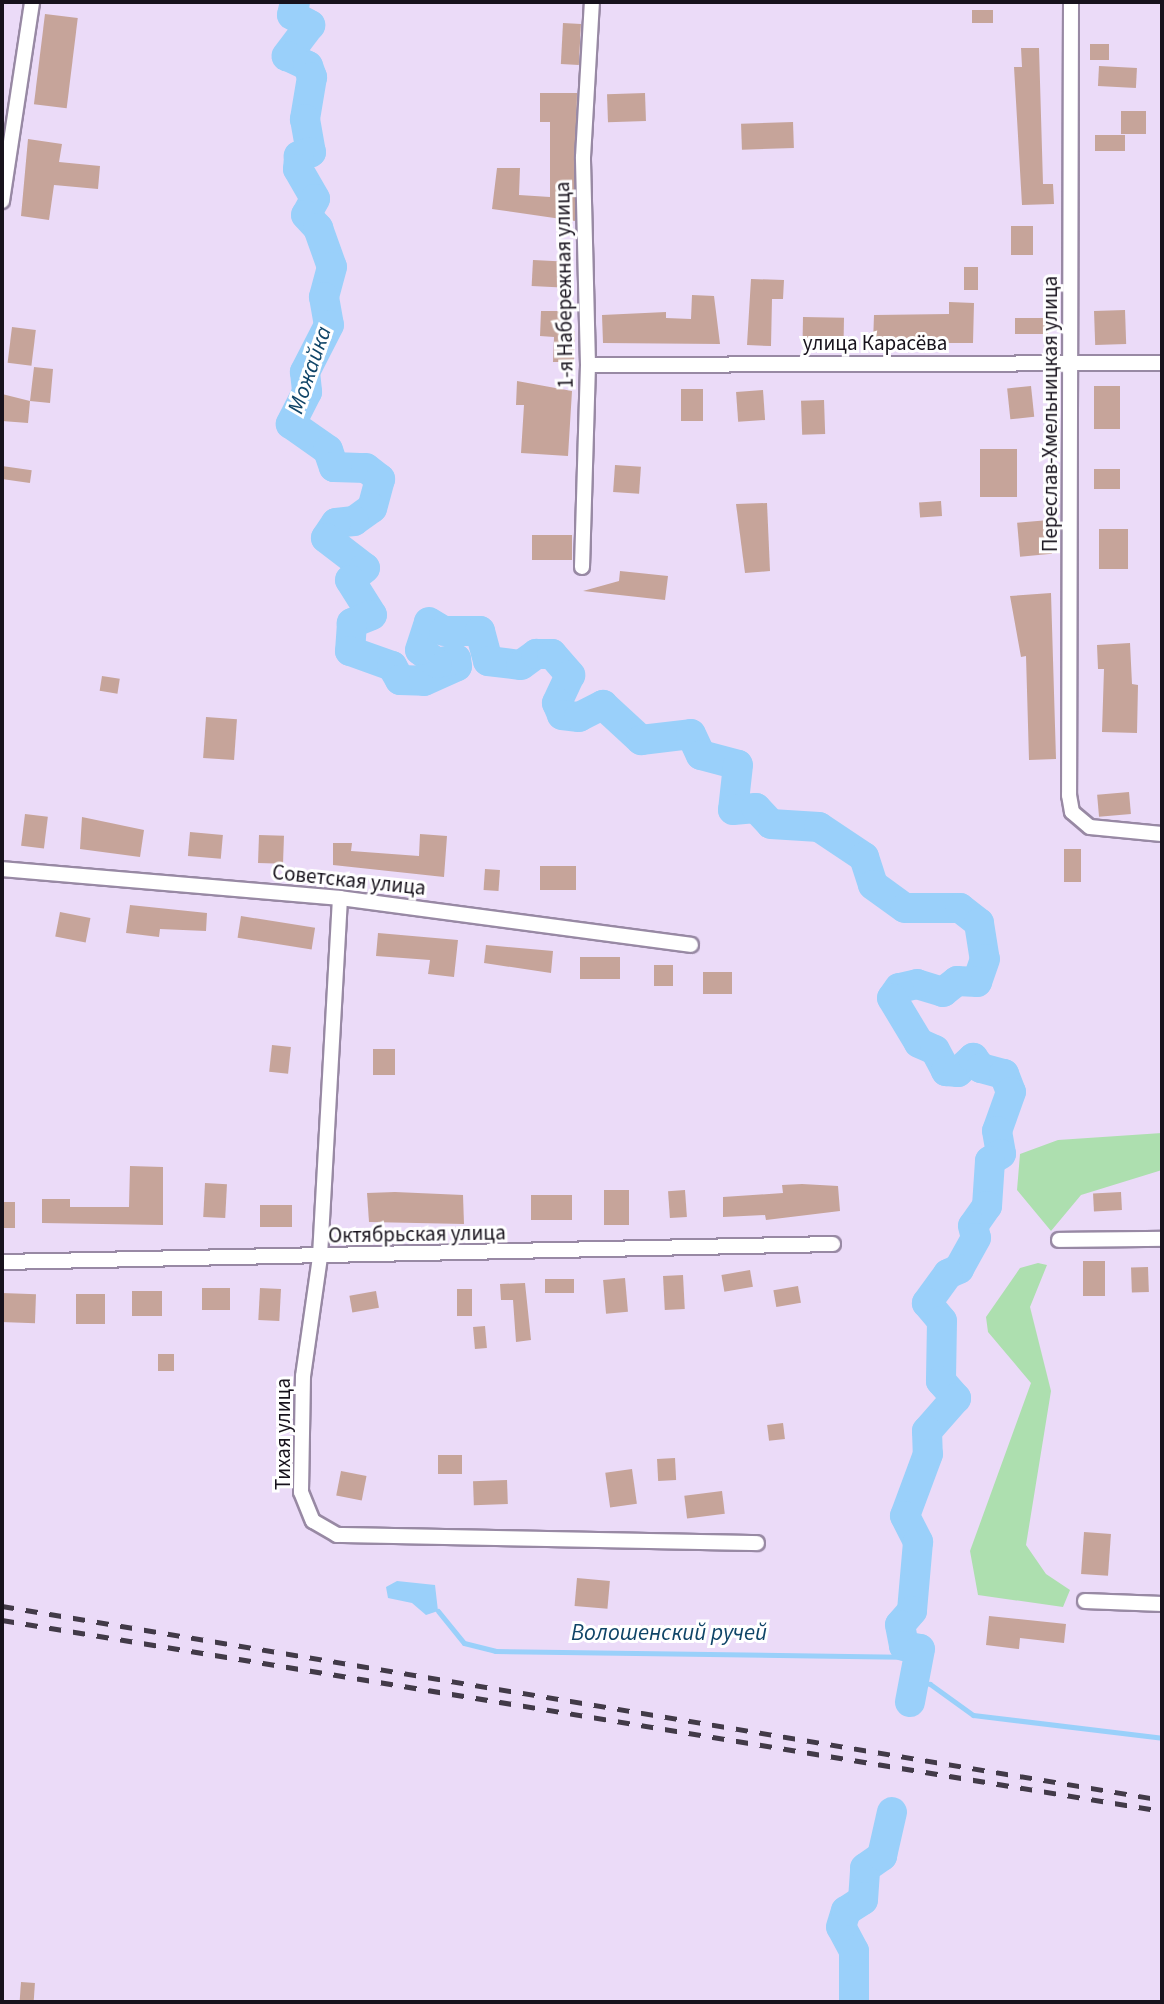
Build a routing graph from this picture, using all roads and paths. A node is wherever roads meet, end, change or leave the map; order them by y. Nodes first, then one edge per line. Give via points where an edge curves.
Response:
1 (32, 2) edge
2 (592, 2) edge
3 (1071, 2) edge
4 (2, 201) edge
5 (1071, 363) junction
6 (1162, 363) edge
7 (588, 365) junction
8 (582, 567) dead end
9 (1162, 834) edge
10 (2, 869) edge
11 (340, 898) junction
12 (691, 946) dead end
13 (1162, 1239) edge
14 (1059, 1240) dead end
15 (833, 1244) dead end
16 (320, 1257) junction
17 (2, 1262) edge
18 (757, 1543) dead end
19 (1085, 1601) dead end
20 (1162, 1604) edge

1 - 4 street
2 - 7 street, 1-я Набережная улица via 583,157
3 - 5 street, Переслав-Хмельницкая улица
5 - 6 street, улица Карасёва
5 - 7 street, улица Карасёва
5 - 9 street, Переслав-Хмельницкая улица via 1069,795 1082,821 1103,833
7 - 8 street, 1-я Набережная улица
10 - 11 street, Советская улица
11 - 12 street, Советская улица
11 - 16 street, Тихая улица
13 - 14 street
15 - 16 street, Октябрьская улица
16 - 17 street, Октябрьская улица
16 - 18 street, Тихая улица via 303,1388 301,1492 313,1521 337,1535
19 - 20 street

